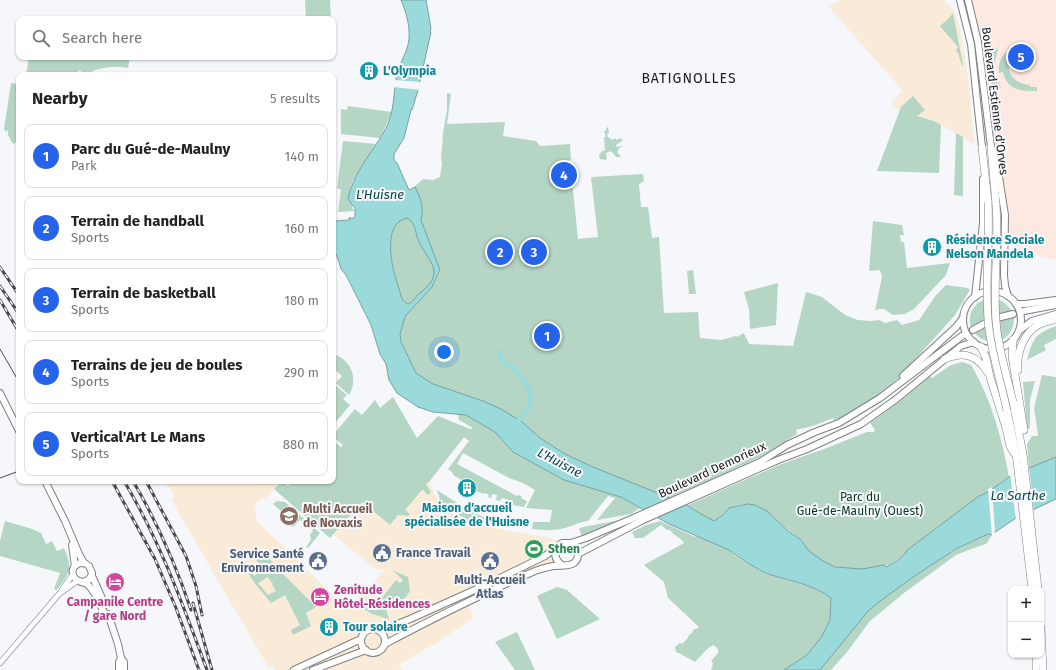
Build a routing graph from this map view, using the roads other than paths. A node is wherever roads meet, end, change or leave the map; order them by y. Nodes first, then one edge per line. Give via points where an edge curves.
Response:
1 (960, 0) edge
2 (968, 0) edge
3 (982, 147) joint
4 (990, 147) junction
5 (983, 157) junction
6 (1008, 296) junction
7 (975, 297) junction
8 (1056, 300) edge
9 (1016, 304) junction
10 (1056, 305) edge
11 (1024, 312) tunnel mouth
12 (1013, 314) tunnel mouth
13 (1056, 314) edge
14 (964, 318) junction
15 (1056, 319) edge
16 (973, 330) tunnel mouth
17 (1019, 331) junction
18 (962, 336) tunnel mouth
19 (1013, 340) junction
20 (974, 342) junction
21 (981, 347) junction
22 (944, 359) junction
23 (921, 370) junction
24 (990, 377) junction
25 (910, 379) junction
26 (1018, 390) junction
27 (0, 393) edge
28 (16, 425) edge
29 (1015, 430) junction
30 (1018, 445) junction
31 (1020, 458) junction
32 (46, 484) edge
33 (72, 539) junction
34 (571, 543) junction
35 (556, 549) junction
36 (578, 554) junction
37 (84, 563) junction
38 (562, 565) junction
39 (75, 566) junction
40 (73, 574) junction
41 (92, 576) junction
42 (79, 581) junction
43 (1032, 586) edge
44 (1038, 586) edge
45 (59, 594) junction
46 (108, 618) junction
47 (380, 630) junction
48 (361, 639) junction
49 (385, 644) junction
50 (366, 650) junction
51 (121, 658) junction
52 (1036, 658) edge
53 (1042, 658) edge
54 (0, 663) edge
55 (119, 670) edge
56 (124, 670) edge
57 (294, 670) edge
58 (313, 670) edge
59 (1036, 670) edge
60 (1043, 670) edge

1 - 3 main road, Boulevard Estienne d'Orves via 971,44
2 - 4 main road, Boulevard Estienne d'Orves via 978,42
3 - 5 highway, Boulevard Estienne d'Orves
4 - 6 main road via 997,164 1005,215 1004,275
4 - 29 highway, Boulevard Estienne d'Orves, bridge via 996,204 996,322 1014,402
5 - 7 main road via 983,223
5 - 29 highway, Boulevard Estienne d'Orves, bridge via 989,225 988,320 994,360 1007,412
6 - 7 main road via 992,291
6 - 9 main road
7 - 14 main road via 967,306
8 - 9 main road
9 - 17 main road via 1021,317
10 - 11 main road
12 - 16 main road via 993,319
13 - 17 main road via 1032,321
14 - 20 main road via 965,330
14 - 23 main road
15 - 26 highway via 1040,324 1024,340 1018,360
17 - 19 main road
18 - 23 main road
19 - 21 main road via 998,348
19 - 26 highway via 1012,356
20 - 21 main road
20 - 22 main road via 961,346
21 - 24 highway
22 - 23 main road
22 - 24 highway via 960,355 970,356 980,362
23 - 25 main road
23 - 25 main road
24 - 29 highway
25 - 34 main road, Boulevard Demorieux via 839,424 787,445 760,462
25 - 36 main road, Boulevard Demorieux via 878,413 861,424 643,520
26 - 29 highway
27 - 28 main road
29 - 30 highway
29 - 30 highway
30 - 31 highway
30 - 31 highway
31 - 43 highway
31 - 44 highway
32 - 33 main road
33 - 37 main road
33 - 39 main road
34 - 35 main road, Boulevard Demorieux via 562,543
34 - 36 main road via 577,548
35 - 38 main road via 556,558
35 - 47 main road, Boulevard Demorieux via 488,584
36 - 38 main road, Boulevard Demorieux via 574,563
37 - 39 main road
37 - 41 main road via 91,567
38 - 49 main road, Boulevard Demorieux via 540,569 521,577
39 - 40 main road
40 - 42 main road
40 - 45 street
41 - 42 main road via 87,581
41 - 46 main road
42 - 45 street
42 - 46 main road via 91,589
45 - 54 street
46 - 51 main road
47 - 48 main road via 373,628 363,634
47 - 49 main road
48 - 50 main road
48 - 57 main road
49 - 50 main road via 378,652
50 - 58 main road
51 - 55 main road
51 - 56 main road
52 - 59 highway
53 - 60 highway

